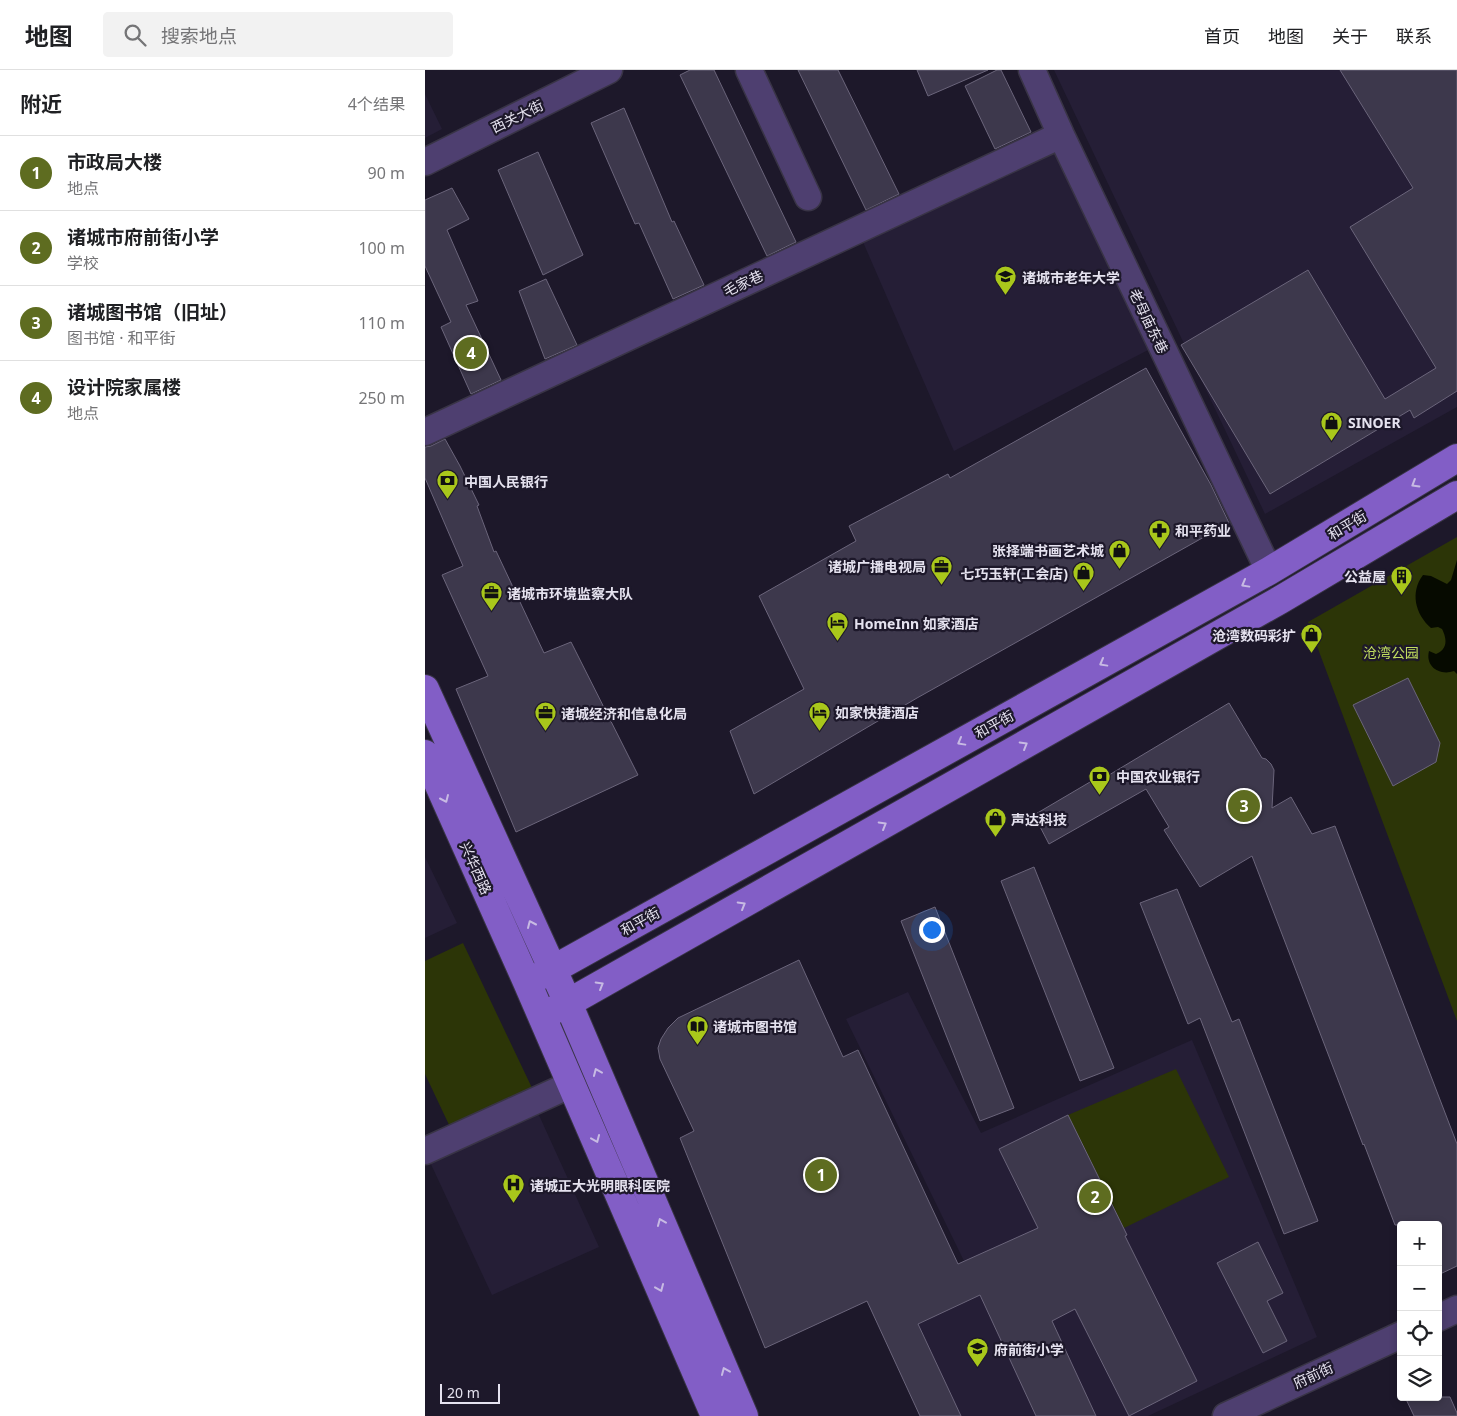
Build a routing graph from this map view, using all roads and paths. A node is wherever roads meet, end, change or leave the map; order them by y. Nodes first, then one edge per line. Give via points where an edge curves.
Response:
1 (609, 70) edge
2 (749, 70) edge
3 (1032, 70) edge
4 (1061, 135) junction
5 (425, 162) edge
6 (808, 197) dead end
7 (425, 432) edge
8 (1457, 458) edge
9 (1457, 496) edge
10 (1269, 571) junction
11 (425, 689) edge
12 (425, 754) edge
13 (552, 970) junction
14 (527, 982) junction
15 (567, 1003) junction
16 (542, 1016) junction
17 (572, 1084) junction
18 (425, 1151) edge
19 (1457, 1309) edge
20 (1442, 1316) edge
21 (1397, 1337) edge
22 (715, 1416) edge
23 (744, 1416) edge
24 (1226, 1416) edge

1 - 5 street, 西关大街
2 - 6 street
3 - 4 street, 老母庙东巷
4 - 7 street, 毛家巷
4 - 10 street, 老母庙东巷
8 -> 10 main road, 和平街
15 -> 9 main road via 1280,600
10 -> 13 main road, 和平街
13 -> 11 main road
12 -> 14 main road, 兴华西路
13 - 14 main road, 和平街
13 - 15 main road
14 - 16 main road, 兴华西路
15 - 16 main road
23 -> 15 main road
16 - 17 main road, 兴华西路
17 - 18 street
17 -> 22 main road, 兴华西路
19 - 20 street
21 - 24 street, 府前街

